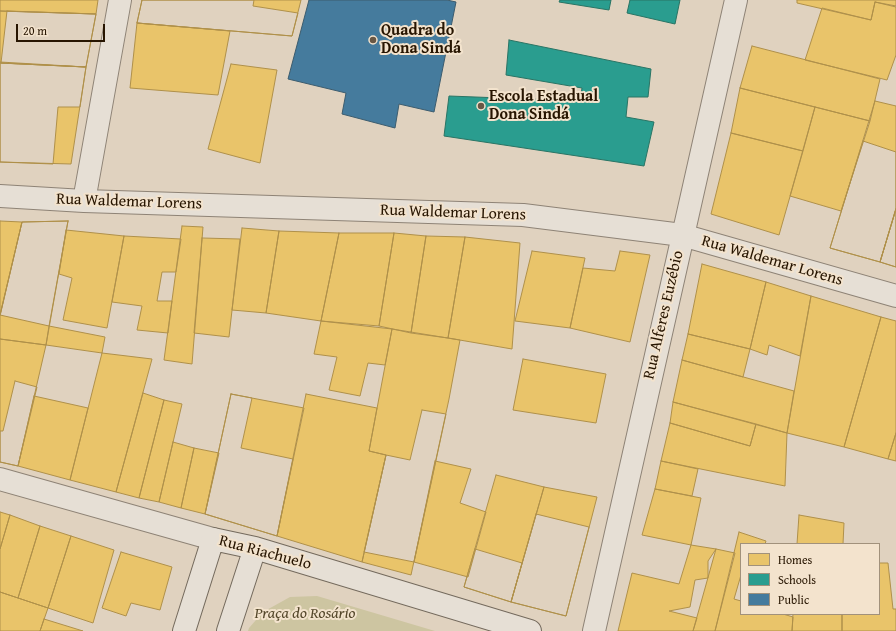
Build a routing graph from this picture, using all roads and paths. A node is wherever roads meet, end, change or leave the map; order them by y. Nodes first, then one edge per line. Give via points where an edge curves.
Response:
1 (120, 0) edge
2 (736, 0) edge
3 (0, 196) edge
4 (84, 201) junction
5 (682, 235) junction
6 (896, 296) edge
7 (0, 479) edge
8 (213, 539) junction
9 (255, 548) junction
10 (184, 631) edge
11 (228, 631) edge
12 (530, 631) edge
13 (594, 631) edge

1 - 4 street
2 - 5 street, Rua Alferes Euzébio
3 - 4 street, Rua Waldemar Lorens
4 - 5 street, Rua Waldemar Lorens via 523,214
5 - 6 street, Rua Waldemar Lorens
5 - 13 street, Rua Alferes Euzébio
7 - 8 street, Rua Riachuelo
8 - 9 street, Rua Riachuelo
8 - 10 street
9 - 11 street
9 - 12 street, Rua Riachuelo

